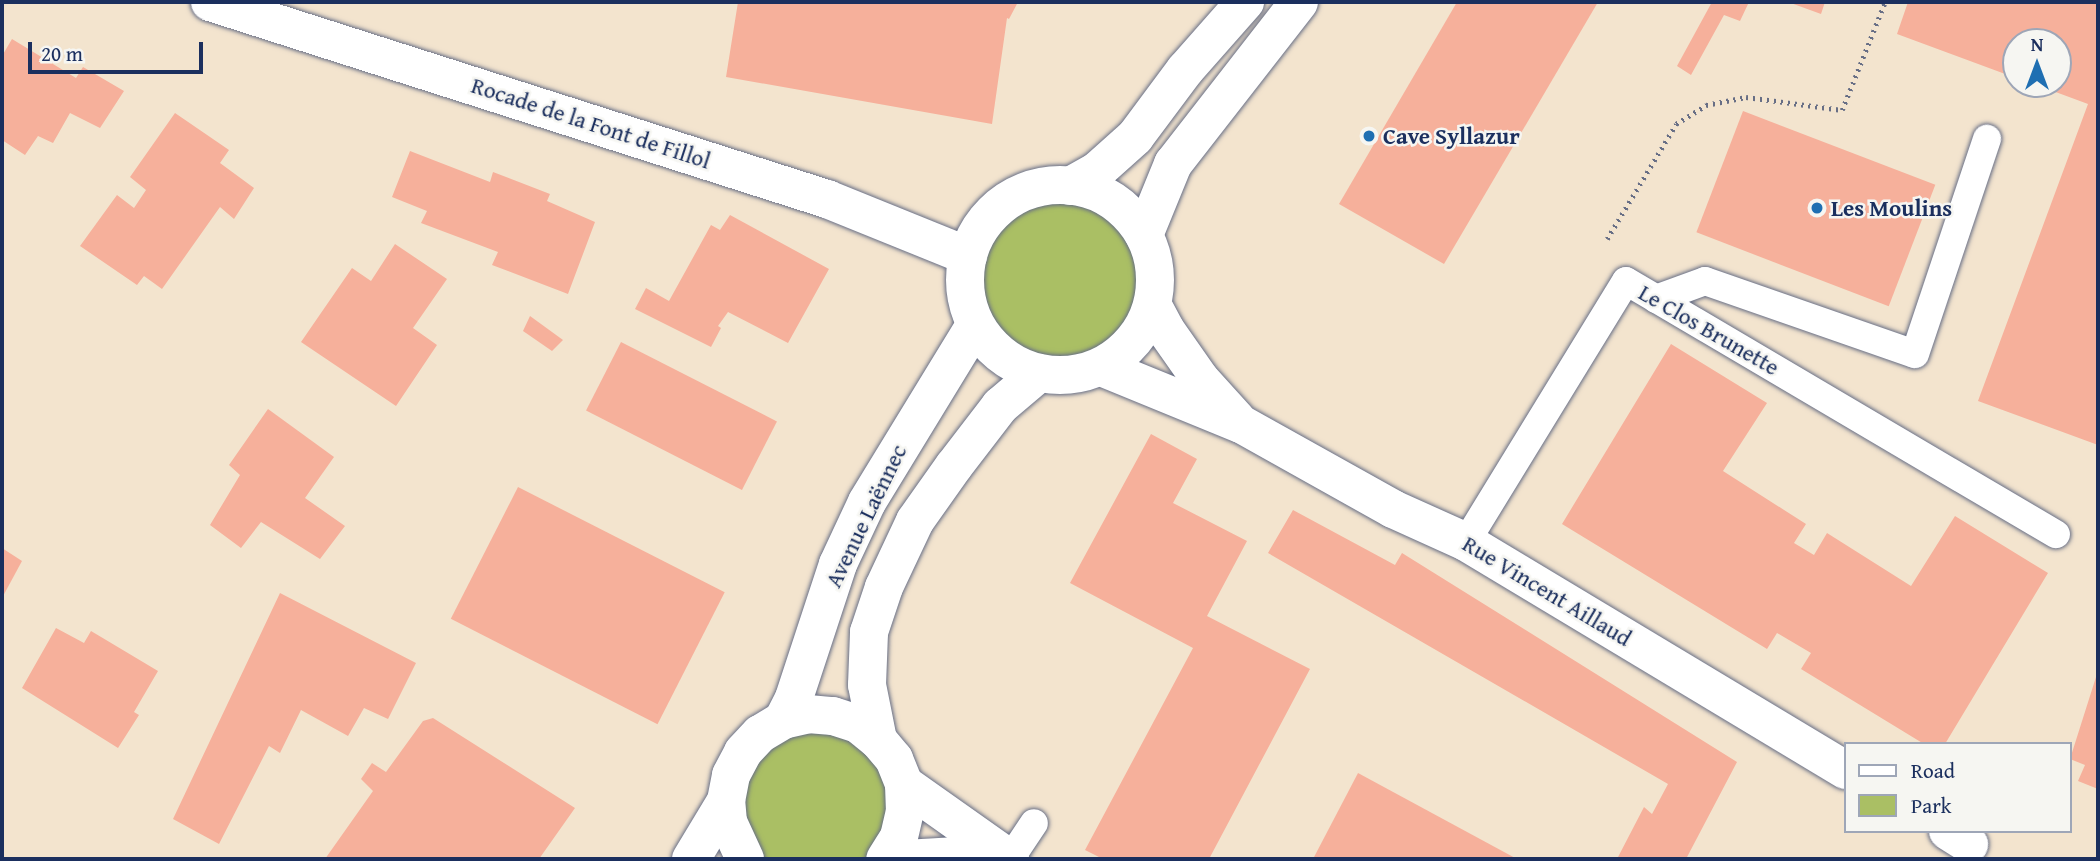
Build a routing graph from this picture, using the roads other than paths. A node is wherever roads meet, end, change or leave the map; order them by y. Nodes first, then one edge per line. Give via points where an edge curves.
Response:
1 (210, 2) edge
2 (1245, 2) edge
3 (1299, 2) edge
4 (1987, 139) dead end
5 (1070, 186) junction
6 (1144, 235) junction
7 (968, 256) junction
8 (1656, 299) junction
9 (1153, 306) junction
10 (975, 325) junction
11 (1101, 367) junction
12 (1038, 373) junction
13 (1241, 424) junction
14 (2056, 534) dead end
15 (1466, 542) junction
16 (783, 720) junction
17 (878, 740) junction
18 (1844, 769) edge
19 (904, 784) junction
20 (726, 801) junction
21 (1034, 823) dead end
22 (691, 859) edge
23 (745, 859) edge
24 (885, 859) edge
25 (905, 859) edge
26 (1008, 859) edge

1 - 7 main road, Rocade de la Font de Fillol via 827,199
2 - 5 main road via 1185,70 1135,137 1097,171
3 - 6 main road via 1173,164
4 - 8 lane via 1915,354 1705,281
5 - 6 main road via 1100,193 1125,211
5 - 7 main road via 1043,187 1006,203 978,231
6 - 9 main road via 1153,257
7 - 10 main road via 964,279
8 - 14 lane, Le Clos Brunette
8 - 15 lane, Le Clos Brunette via 1626,282
9 - 11 main road via 1124,351
9 - 13 main road, Rue Vincent Aillaud via 1200,379
10 - 12 main road via 1013,364
10 - 16 main road, Avenue Laënnec via 867,502 838,564
11 - 12 main road via 1070,375
11 - 13 main road, Rue Vincent Aillaud
12 - 17 main road, Avenue Laënnec via 1000,406 946,477 915,521 884,587 869,632 867,685
13 - 15 main road, Rue Vincent Aillaud via 1393,509
15 - 18 main road, Rue Vincent Aillaud
16 - 17 main road via 808,714 833,716 858,724
16 - 20 main road via 743,752 730,775
17 - 19 main road via 894,759
19 - 24 main road via 905,811 899,837
19 - 26 main road
20 - 22 main road
20 - 23 main road via 732,832
21 - 26 lane
25 - 26 main road

